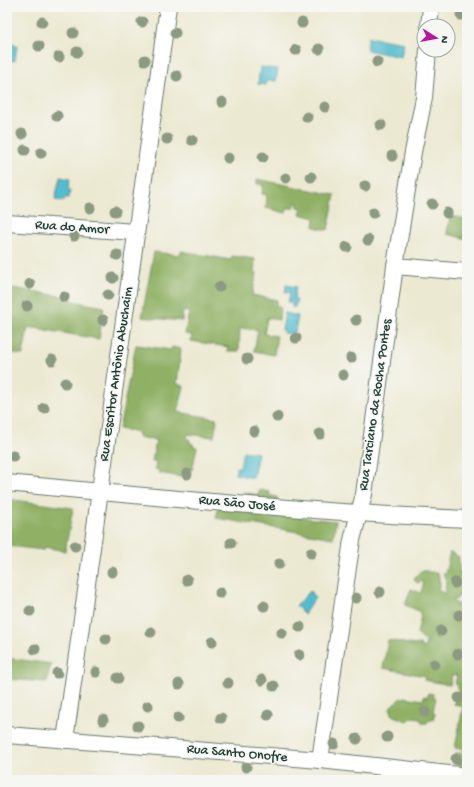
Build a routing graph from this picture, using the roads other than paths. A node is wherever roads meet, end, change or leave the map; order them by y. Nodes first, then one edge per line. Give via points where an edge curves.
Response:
1 (168, 7) edge
2 (431, 7) edge
3 (430, 18) edge
4 (427, 58) edge
5 (7, 223) edge
6 (136, 232) junction
7 (395, 266) junction
8 (467, 272) edge
9 (7, 483) edge
10 (101, 492) junction
11 (359, 514) junction
12 (467, 519) edge
13 (7, 735) edge
14 (65, 740) junction
15 (320, 760) junction
16 (467, 776) edge

1 - 6 street, Rua Escritor Antônio Abuchaim
2 - 3 street
4 - 7 street, Rua Tarciano da Rocha Pontes via 424,98
5 - 6 street, Rua do Amor
6 - 10 street, Rua Escritor Antônio Abuchaim
7 - 8 street
7 - 11 street, Rua Tarciano da Rocha Pontes via 364,494
9 - 10 street, Rua São José
10 - 11 street, Rua São José
10 - 14 street, Rua Escritor Antônio Abuchaim
11 - 12 street, Rua São José
11 - 15 street, Rua Tarciano da Rocha Pontes via 352,540
13 - 14 street, Rua Santo Onofre
14 - 15 street, Rua Santo Onofre
15 - 16 street, Rua Santo Onofre

